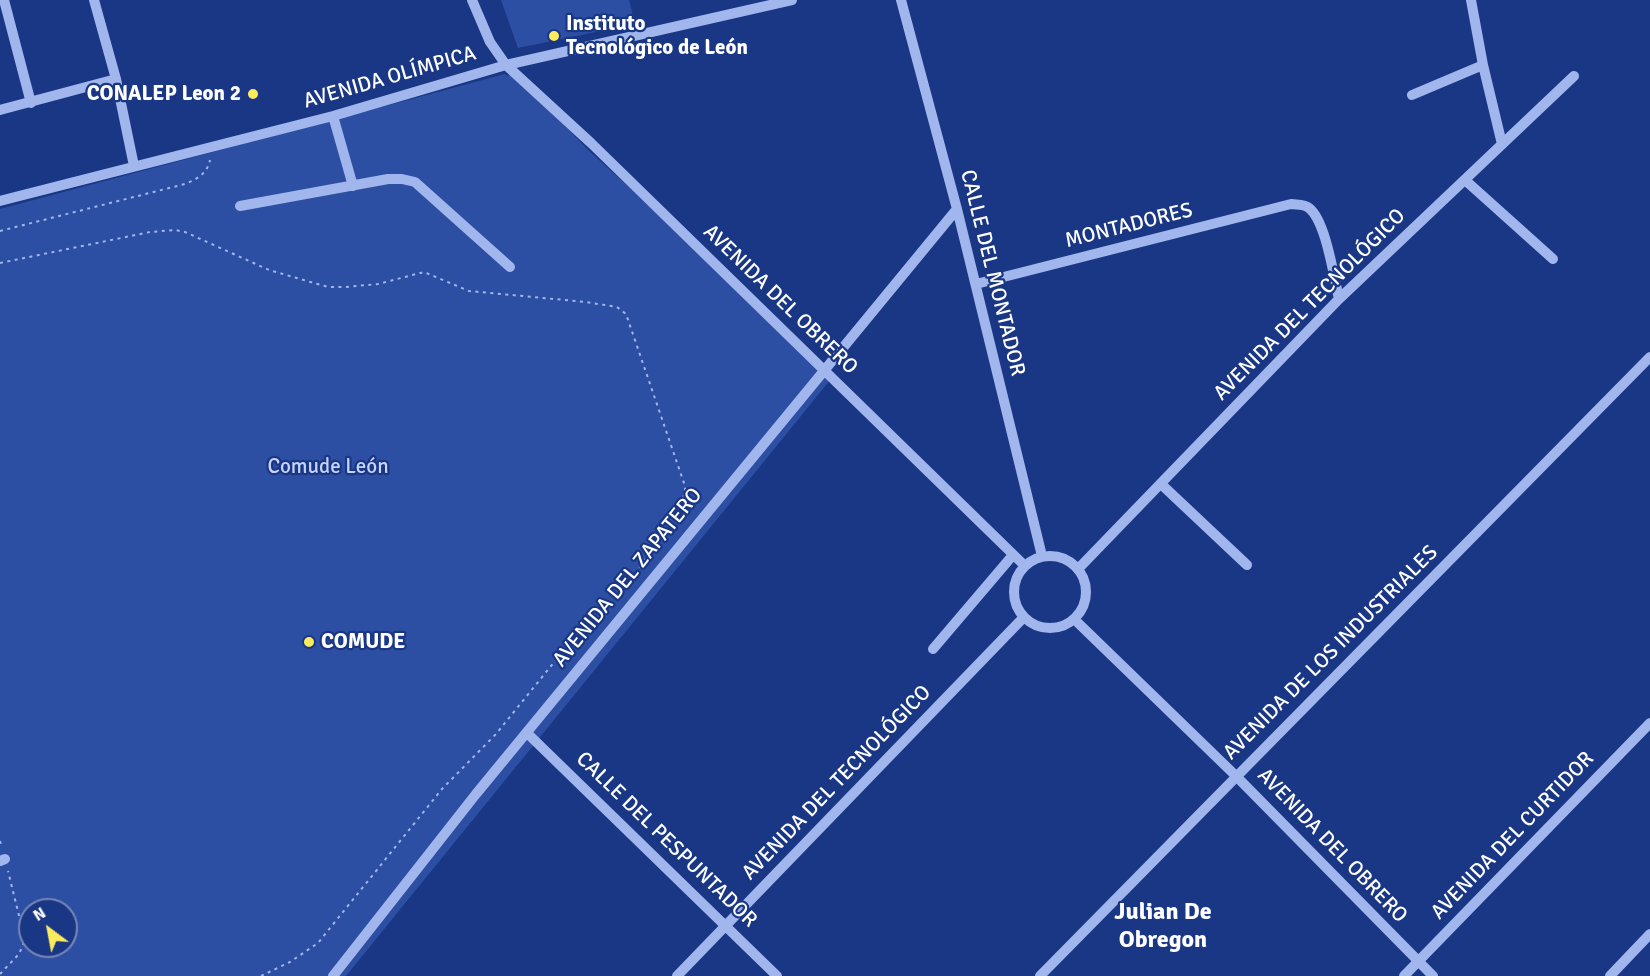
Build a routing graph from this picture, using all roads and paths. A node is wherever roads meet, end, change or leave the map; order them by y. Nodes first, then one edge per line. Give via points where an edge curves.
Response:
1 (4, 0) edge
2 (94, 0) edge
3 (472, 0) edge
4 (792, 0) edge
5 (901, 0) edge
6 (1471, 0) edge
7 (506, 64) junction
8 (1483, 65) junction
9 (1574, 76) dead end
10 (116, 79) junction
11 (1412, 95) dead end
12 (31, 103) junction
13 (0, 110) edge
14 (333, 116) junction
15 (1502, 144) junction
16 (213, 146) junction
17 (134, 166) junction
18 (1465, 180) junction
19 (353, 186) junction
20 (0, 201) edge
21 (240, 206) dead end
22 (957, 209) junction
23 (0, 231) edge
24 (1553, 259) dead end
25 (0, 263) edge
26 (510, 267) dead end
27 (976, 284) junction
28 (1340, 299) junction
29 (1650, 357) edge
30 (824, 370) junction
31 (1161, 483) junction
32 (1013, 555) junction
33 (1042, 556) junction
34 (1247, 565) dead end
35 (1024, 566) junction
36 (1079, 568) junction
37 (622, 596) dead end
38 (610, 611) dead end
39 (1024, 617) junction
40 (1074, 619) junction
41 (933, 649) dead end
42 (1650, 723) edge
43 (527, 733) junction
44 (1236, 776) junction
45 (0, 841) edge
46 (2, 860) edge
47 (726, 926) junction
48 (1650, 934) edge
49 (1418, 962) junction
50 (0, 974) edge
51 (261, 976) edge
52 (333, 976) edge
53 (676, 976) edge
54 (777, 976) edge
55 (1040, 976) edge
56 (1404, 976) edge
57 (1433, 976) edge
58 (1610, 976) edge

1 - 12 street
2 - 10 street
3 - 7 street, AVENIDA DEL OBRERO via 490,42
4 - 7 street, AVENIDA OLÍMPICA
5 - 22 street, CALLE DEL MONTADOR
6 - 8 street
7 - 14 street, AVENIDA OLÍMPICA
7 - 30 street, AVENIDA DEL OBRERO
8 - 11 street
8 - 15 street
9 - 15 street, AVENIDA DEL TECNOLÓGICO
10 - 12 street
10 - 17 street
12 - 13 street
14 - 16 street, AVENIDA OLÍMPICA
14 - 19 street
15 - 18 street, AVENIDA DEL TECNOLÓGICO
16 - 17 street, AVENIDA OLÍMPICA
16 - 23 path via 208,167 195,180
17 - 20 street, AVENIDA OLÍMPICA
18 - 24 street
18 - 28 street, AVENIDA DEL TECNOLÓGICO
19 - 21 street
19 - 26 street via 388,179 415,182
22 - 27 street, CALLE DEL MONTADOR
22 - 30 street, AVENIDA DEL ZAPATERO
25 - 37 path via 175,230 269,270 328,287 378,284 424,272 469,291 617,307 626,314 685,486 685,494
27 - 28 street, MONTADORES via 1291,204 1303,205 1317,217
27 - 33 street, CALLE DEL MONTADOR
28 - 31 street, AVENIDA DEL TECNOLÓGICO
29 - 44 street, AVENIDA DE LOS INDUSTRIALES
30 - 32 street, AVENIDA DEL OBRERO
30 - 43 street, AVENIDA DEL ZAPATERO
31 - 34 street
31 - 36 street, AVENIDA DEL TECNOLÓGICO
32 - 35 street, AVENIDA DEL OBRERO
32 - 41 street
33 - 35 street
33 - 36 street via 1055,555
35 - 39 street via 1014,586 1017,608
36 - 40 street via 1087,589 1086,600
38 - 51 path via 591,620 572,640 496,734 442,789 318,943
39 - 40 street via 1043,628 1065,625
39 - 47 street, AVENIDA DEL TECNOLÓGICO
40 - 44 street, AVENIDA DEL OBRERO
42 - 49 street, AVENIDA DEL CURTIDOR
43 - 47 street, CALLE DEL PESPUNTADOR
43 - 52 street, AVENIDA DEL ZAPATERO
44 - 49 street, AVENIDA DEL OBRERO
44 - 55 street, AVENIDA DE LOS INDUSTRIALES
45 - 46 path
46 - 50 path via 25,940 20,954
47 - 53 street, AVENIDA DEL TECNOLÓGICO
47 - 54 street, CALLE DEL PESPUNTADOR
48 - 58 street
49 - 56 street, AVENIDA DEL CURTIDOR
49 - 57 street, AVENIDA DEL OBRERO

